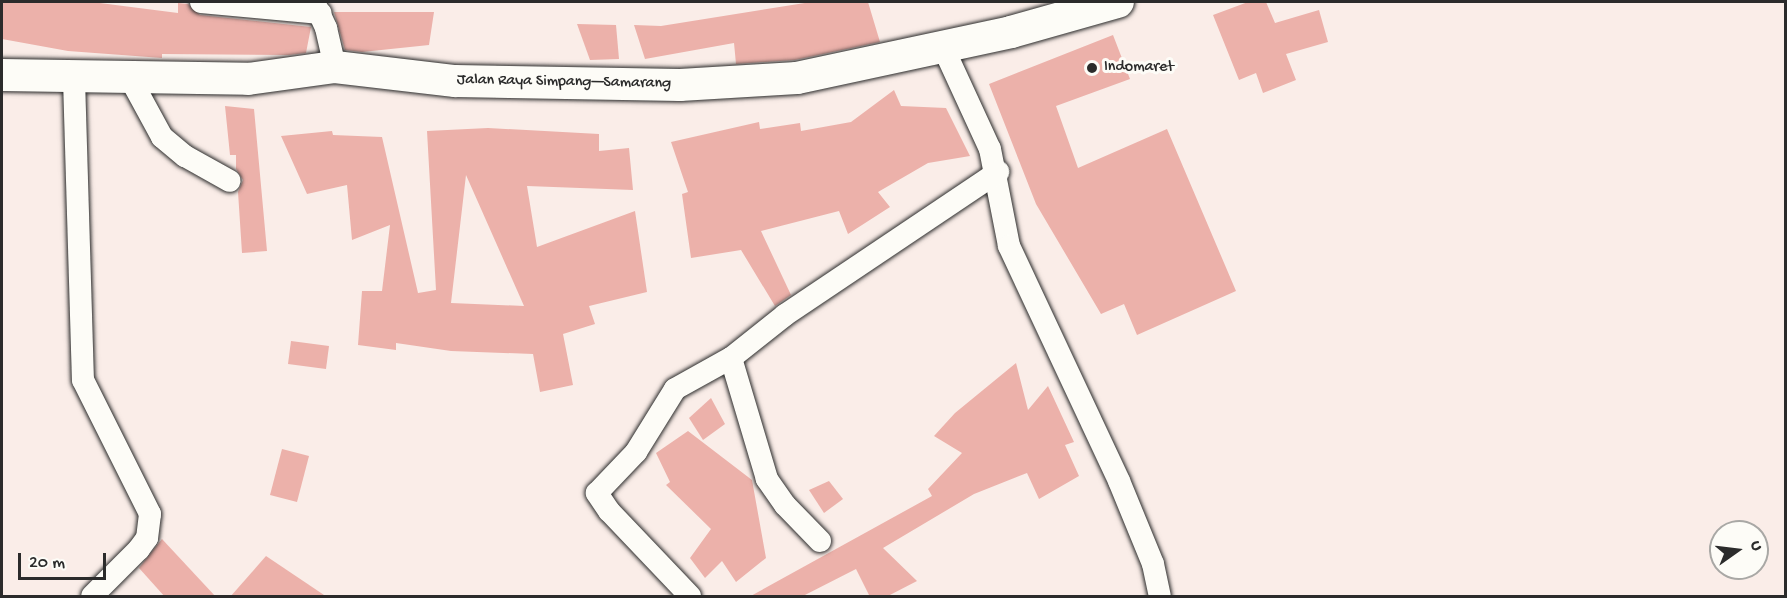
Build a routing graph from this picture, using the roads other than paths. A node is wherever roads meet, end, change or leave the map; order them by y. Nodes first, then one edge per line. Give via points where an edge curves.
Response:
1 (201, 2) edge
2 (1118, 2) edge
3 (317, 7) edge
4 (943, 47) junction
5 (335, 67) junction
6 (2, 75) edge
7 (74, 79) junction
8 (131, 80) junction
9 (998, 172) junction
10 (230, 181) dead end
11 (731, 358) junction
12 (820, 541) dead end
13 (92, 597) edge
14 (690, 597) edge
15 (1160, 597) edge

1 - 3 street
2 - 4 main road, Jalan Raya Simpang—Samarang
3 - 5 street
4 - 5 main road, Jalan Raya Simpang—Samarang via 797,78 680,86 455,81
4 - 9 street
5 - 8 main road, Jalan Raya Simpang—Samarang via 248,79
6 - 7 main road, Jalan Raya Simpang—Samarang
7 - 8 main road, Jalan Raya Simpang—Samarang
7 - 13 street via 83,380 150,514 147,538
8 - 10 street via 162,137 185,156
9 - 11 street via 785,315
9 - 15 street via 1009,246 1119,481 1153,564
11 - 12 street via 767,478 785,505
11 - 14 street via 675,389 636,452 597,493 609,511

